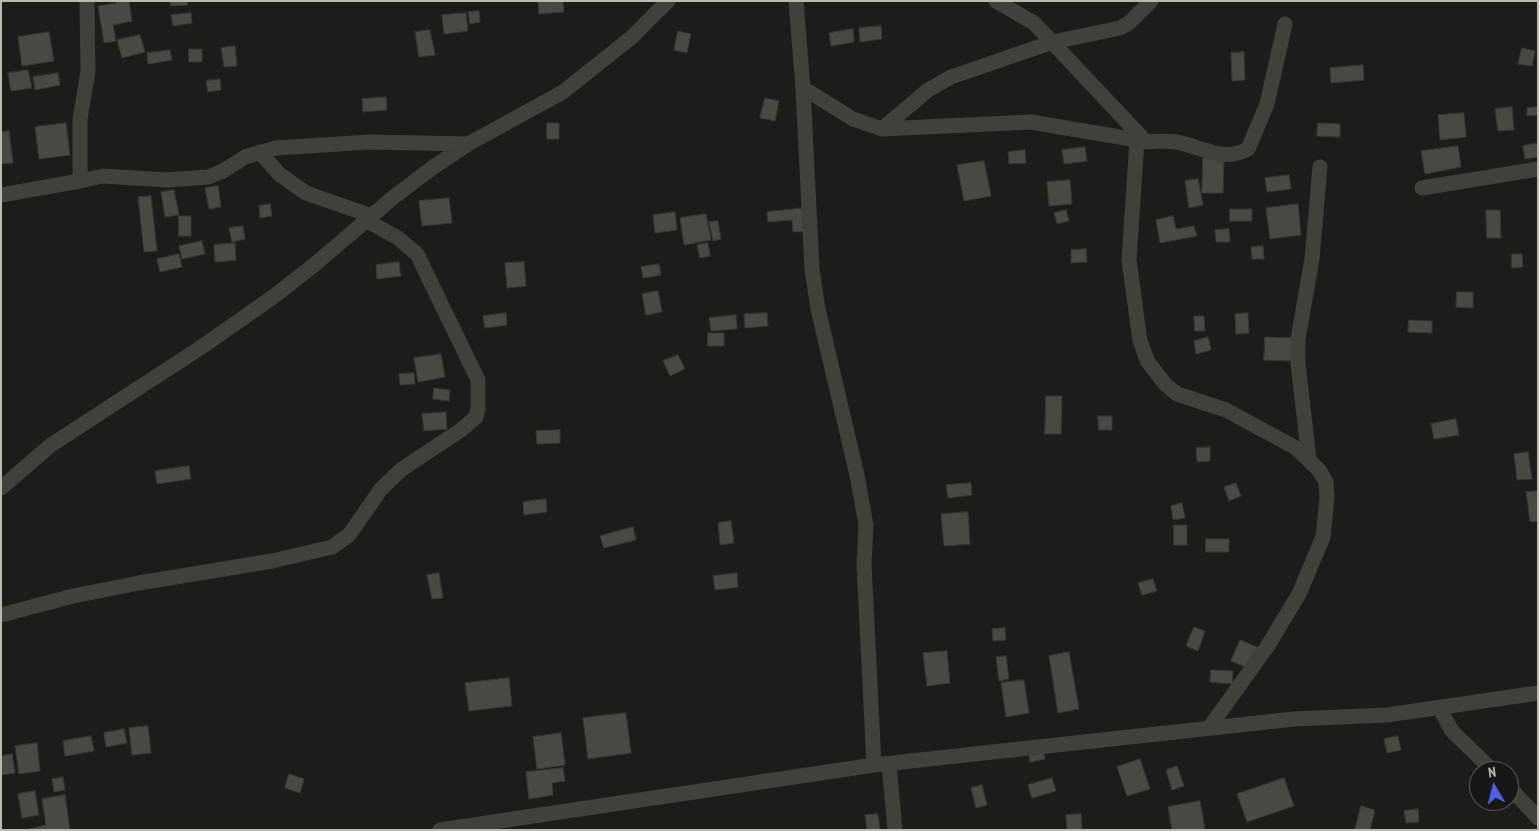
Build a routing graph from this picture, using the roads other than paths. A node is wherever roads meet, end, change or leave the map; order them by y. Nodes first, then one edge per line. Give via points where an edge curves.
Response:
1 (88, 1) edge
2 (668, 1) edge
3 (796, 1) edge
4 (996, 1) edge
5 (1151, 1) edge
6 (1285, 24) dead end
7 (1053, 42) junction
8 (803, 88) junction
9 (882, 129) junction
10 (1142, 141) junction
11 (468, 144) junction
12 (260, 152) junction
13 (1320, 167) dead end
14 (1538, 169) edge
15 (80, 181) junction
16 (1422, 188) dead end
17 (1, 195) edge
18 (370, 218) junction
19 (1309, 459) junction
20 (1, 488) edge
21 (1, 615) edge
22 (1538, 693) edge
23 (1438, 709) junction
24 (1208, 728) junction
25 (1484, 761) edge
26 (881, 764) junction
27 (1519, 798) edge
28 (1538, 818) edge
29 (482, 826) edge
30 (440, 830) edge
31 (895, 830) edge

1 - 15 street via 88,72 80,119
2 - 11 street via 632,37 564,92
3 - 8 street
4 - 7 street via 1034,23
5 - 7 street via 1120,28
6 - 10 street via 1267,104 1248,149 1224,155 1176,142
7 - 9 street via 951,77 928,90
7 - 10 street
8 - 9 street via 853,119
8 - 26 street via 812,269 866,525 864,564
9 - 10 street via 1031,122
10 - 19 street via 1128,260 1145,356 1165,384 1177,394 1226,410 1268,431
11 - 12 street via 370,142 276,148
11 - 18 street
12 - 15 street via 208,177 167,180 103,176
12 - 18 street via 279,174 298,188
13 - 19 street via 1312,259 1298,339
14 - 16 street
15 - 17 street
18 - 20 street via 273,297 51,445
18 - 21 street via 416,254 478,380 476,417 402,469 381,489 349,535 332,547 272,561 82,594
19 - 24 street via 1326,482 1323,537 1299,594 1267,647
22 - 23 street
23 - 24 street
23 - 25 street via 1452,731
24 - 26 street
26 - 29 street
26 - 31 street
27 - 28 street
29 - 30 street

